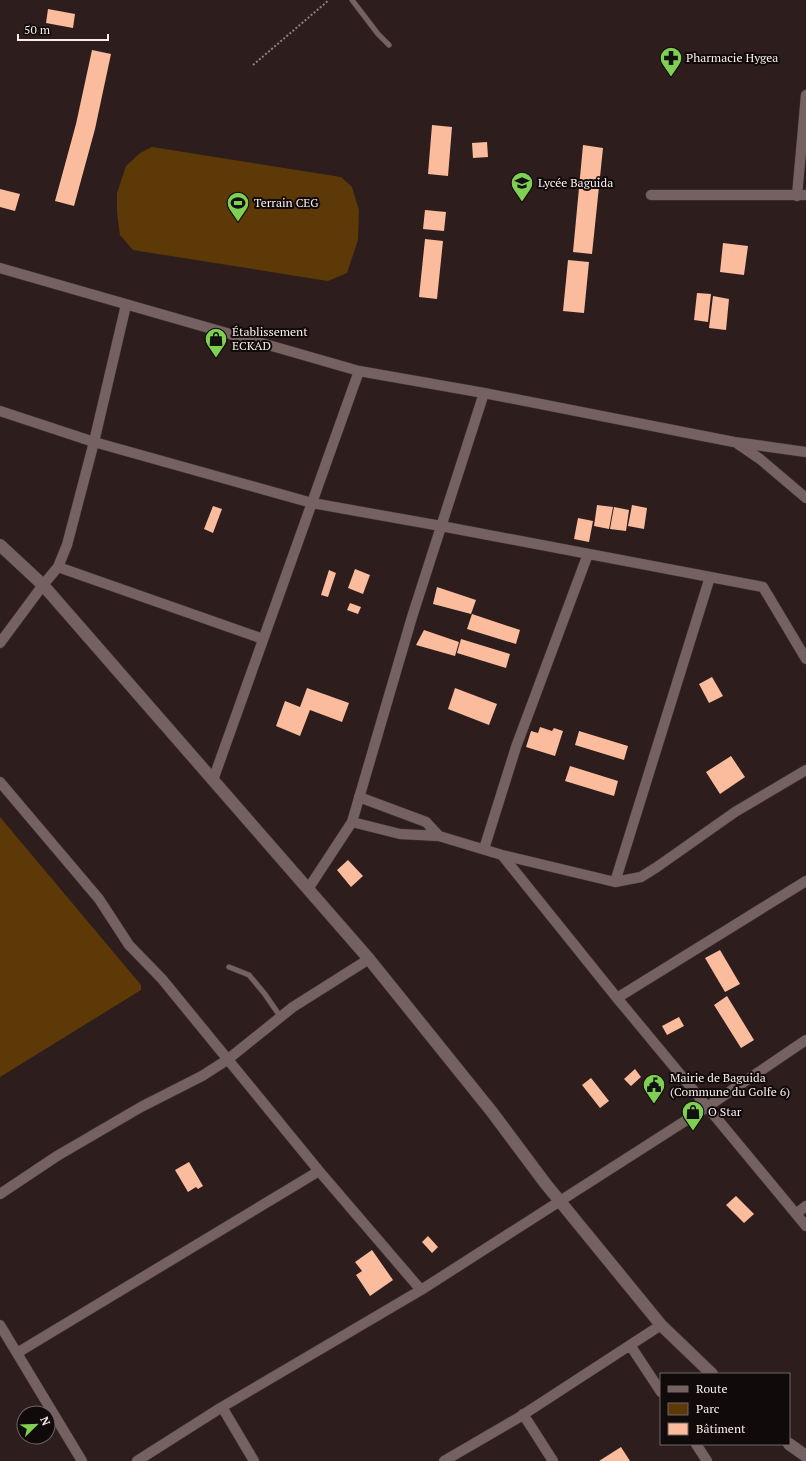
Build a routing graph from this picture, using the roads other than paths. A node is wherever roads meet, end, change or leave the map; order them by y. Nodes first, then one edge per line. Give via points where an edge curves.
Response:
1 (352, 0) edge
2 (389, 45) dead end
3 (806, 95) edge
4 (651, 195) dead end
5 (801, 196) edge
6 (0, 268) edge
7 (126, 305) junction
8 (359, 371) junction
9 (484, 393) junction
10 (0, 411) edge
11 (94, 442) junction
12 (734, 442) junction
13 (806, 452) edge
14 (806, 498) edge
15 (312, 503) junction
16 (441, 526) junction
17 (0, 545) edge
18 (588, 554) junction
19 (58, 568) junction
20 (710, 577) junction
21 (43, 585) junction
22 (263, 640) junction
23 (0, 643) edge
24 (806, 659) edge
25 (806, 770) edge
26 (213, 780) junction
27 (0, 782) edge
28 (359, 797) junction
29 (352, 822) junction
30 (439, 836) junction
31 (484, 849) junction
32 (502, 855) junction
33 (806, 881) edge
34 (615, 882) junction
35 (308, 889) junction
36 (369, 959) junction
37 (229, 967) dead end
38 (617, 998) junction
39 (280, 1016) junction
40 (806, 1040) edge
41 (227, 1060) junction
42 (707, 1107) junction
43 (319, 1171) junction
44 (0, 1194) edge
45 (559, 1201) junction
46 (806, 1206) edge
47 (796, 1214) junction
48 (806, 1226) edge
49 (421, 1290) junction
50 (0, 1325) edge
51 (661, 1325) junction
52 (630, 1345) junction
53 (17, 1353) junction
54 (711, 1373) edge
55 (660, 1390) edge
56 (222, 1407) junction
57 (523, 1414) junction
58 (697, 1445) edge
59 (790, 1445) edge
60 (806, 1456) edge
61 (82, 1461) edge
62 (136, 1461) edge
63 (254, 1461) edge
64 (444, 1461) edge
65 (553, 1461) edge
66 (706, 1461) edge

1 - 2 lane
3 - 5 street
4 - 5 street
6 - 7 street
7 - 8 street
7 - 11 street
8 - 9 street
8 - 15 street
9 - 12 street
9 - 16 street
10 - 11 street
11 - 15 street
11 - 19 street via 67,545
12 - 13 street
12 - 14 street via 760,459
15 - 16 street
15 - 22 street
16 - 18 street
16 - 28 street
17 - 21 street
18 - 20 street
18 - 31 street via 516,747
19 - 21 street
19 - 22 street
20 - 24 street via 763,588
20 - 34 street
21 - 23 street
21 - 26 street
22 - 26 street
25 - 34 street via 735,812 657,868 641,877
26 - 35 street
27 - 41 street via 100,900 129,945 162,979
28 - 29 street
28 - 30 street via 426,822
29 - 30 street via 400,834
29 - 35 street
30 - 31 street
31 - 32 street
32 - 34 street
32 - 38 street
33 - 38 street
35 - 36 street
36 - 39 street
36 - 45 street via 492,1112
37 - 39 lane via 249,975
38 - 42 street
39 - 41 street
40 - 42 street
41 - 43 street
41 - 44 street via 57,1156
42 - 45 street
42 - 47 street
43 - 49 street
43 - 53 street
45 - 49 street
45 - 51 street
46 - 47 street
47 - 48 street
49 - 56 street
50 - 53 street
51 - 52 street
51 - 54 street
52 - 55 street
52 - 57 street
53 - 61 street
56 - 62 street
56 - 63 street
57 - 64 street
57 - 65 street
58 - 66 street
59 - 60 street

